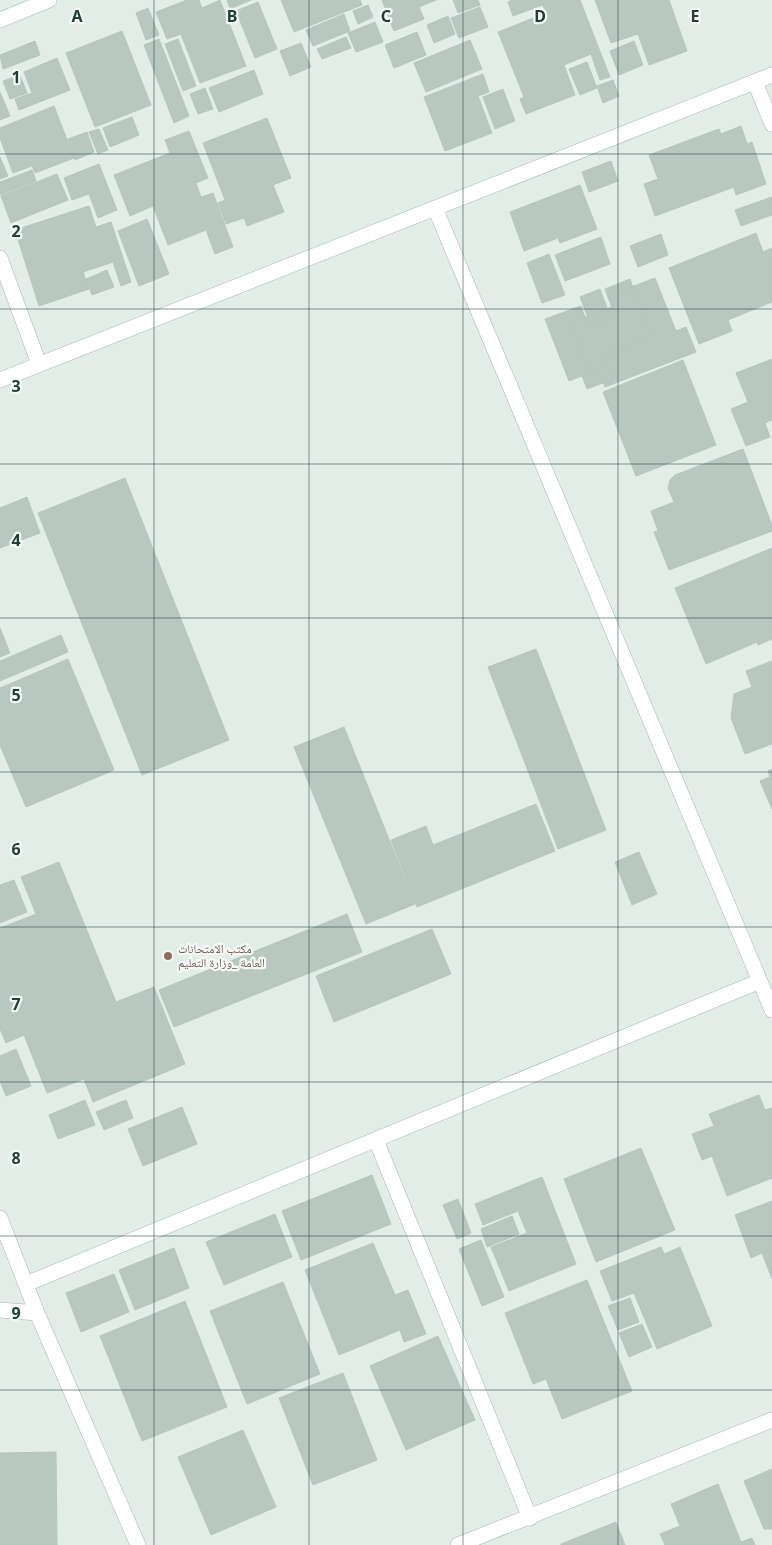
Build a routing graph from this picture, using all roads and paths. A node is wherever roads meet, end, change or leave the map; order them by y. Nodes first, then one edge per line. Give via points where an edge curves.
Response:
1 (49, 0) edge
2 (0, 20) edge
3 (772, 75) edge
4 (755, 82) junction
5 (772, 124) edge
6 (435, 208) junction
7 (0, 258) edge
8 (39, 364) junction
9 (0, 380) edge
10 (760, 981) junction
11 (772, 1010) edge
12 (376, 1140) junction
13 (0, 1218) edge
14 (26, 1284) junction
15 (0, 1310) edge
16 (38, 1313) junction
17 (772, 1420) edge
18 (530, 1518) junction
19 (138, 1545) edge
20 (458, 1545) edge

1 - 2 street
3 - 4 street
4 - 5 street
4 - 6 street
6 - 8 street
6 - 10 street
7 - 8 street
8 - 9 street
10 - 11 street
10 - 12 street
12 - 14 street
12 - 18 street
13 - 14 street
14 - 16 street
15 - 16 street
16 - 19 street
17 - 18 street
18 - 20 street

